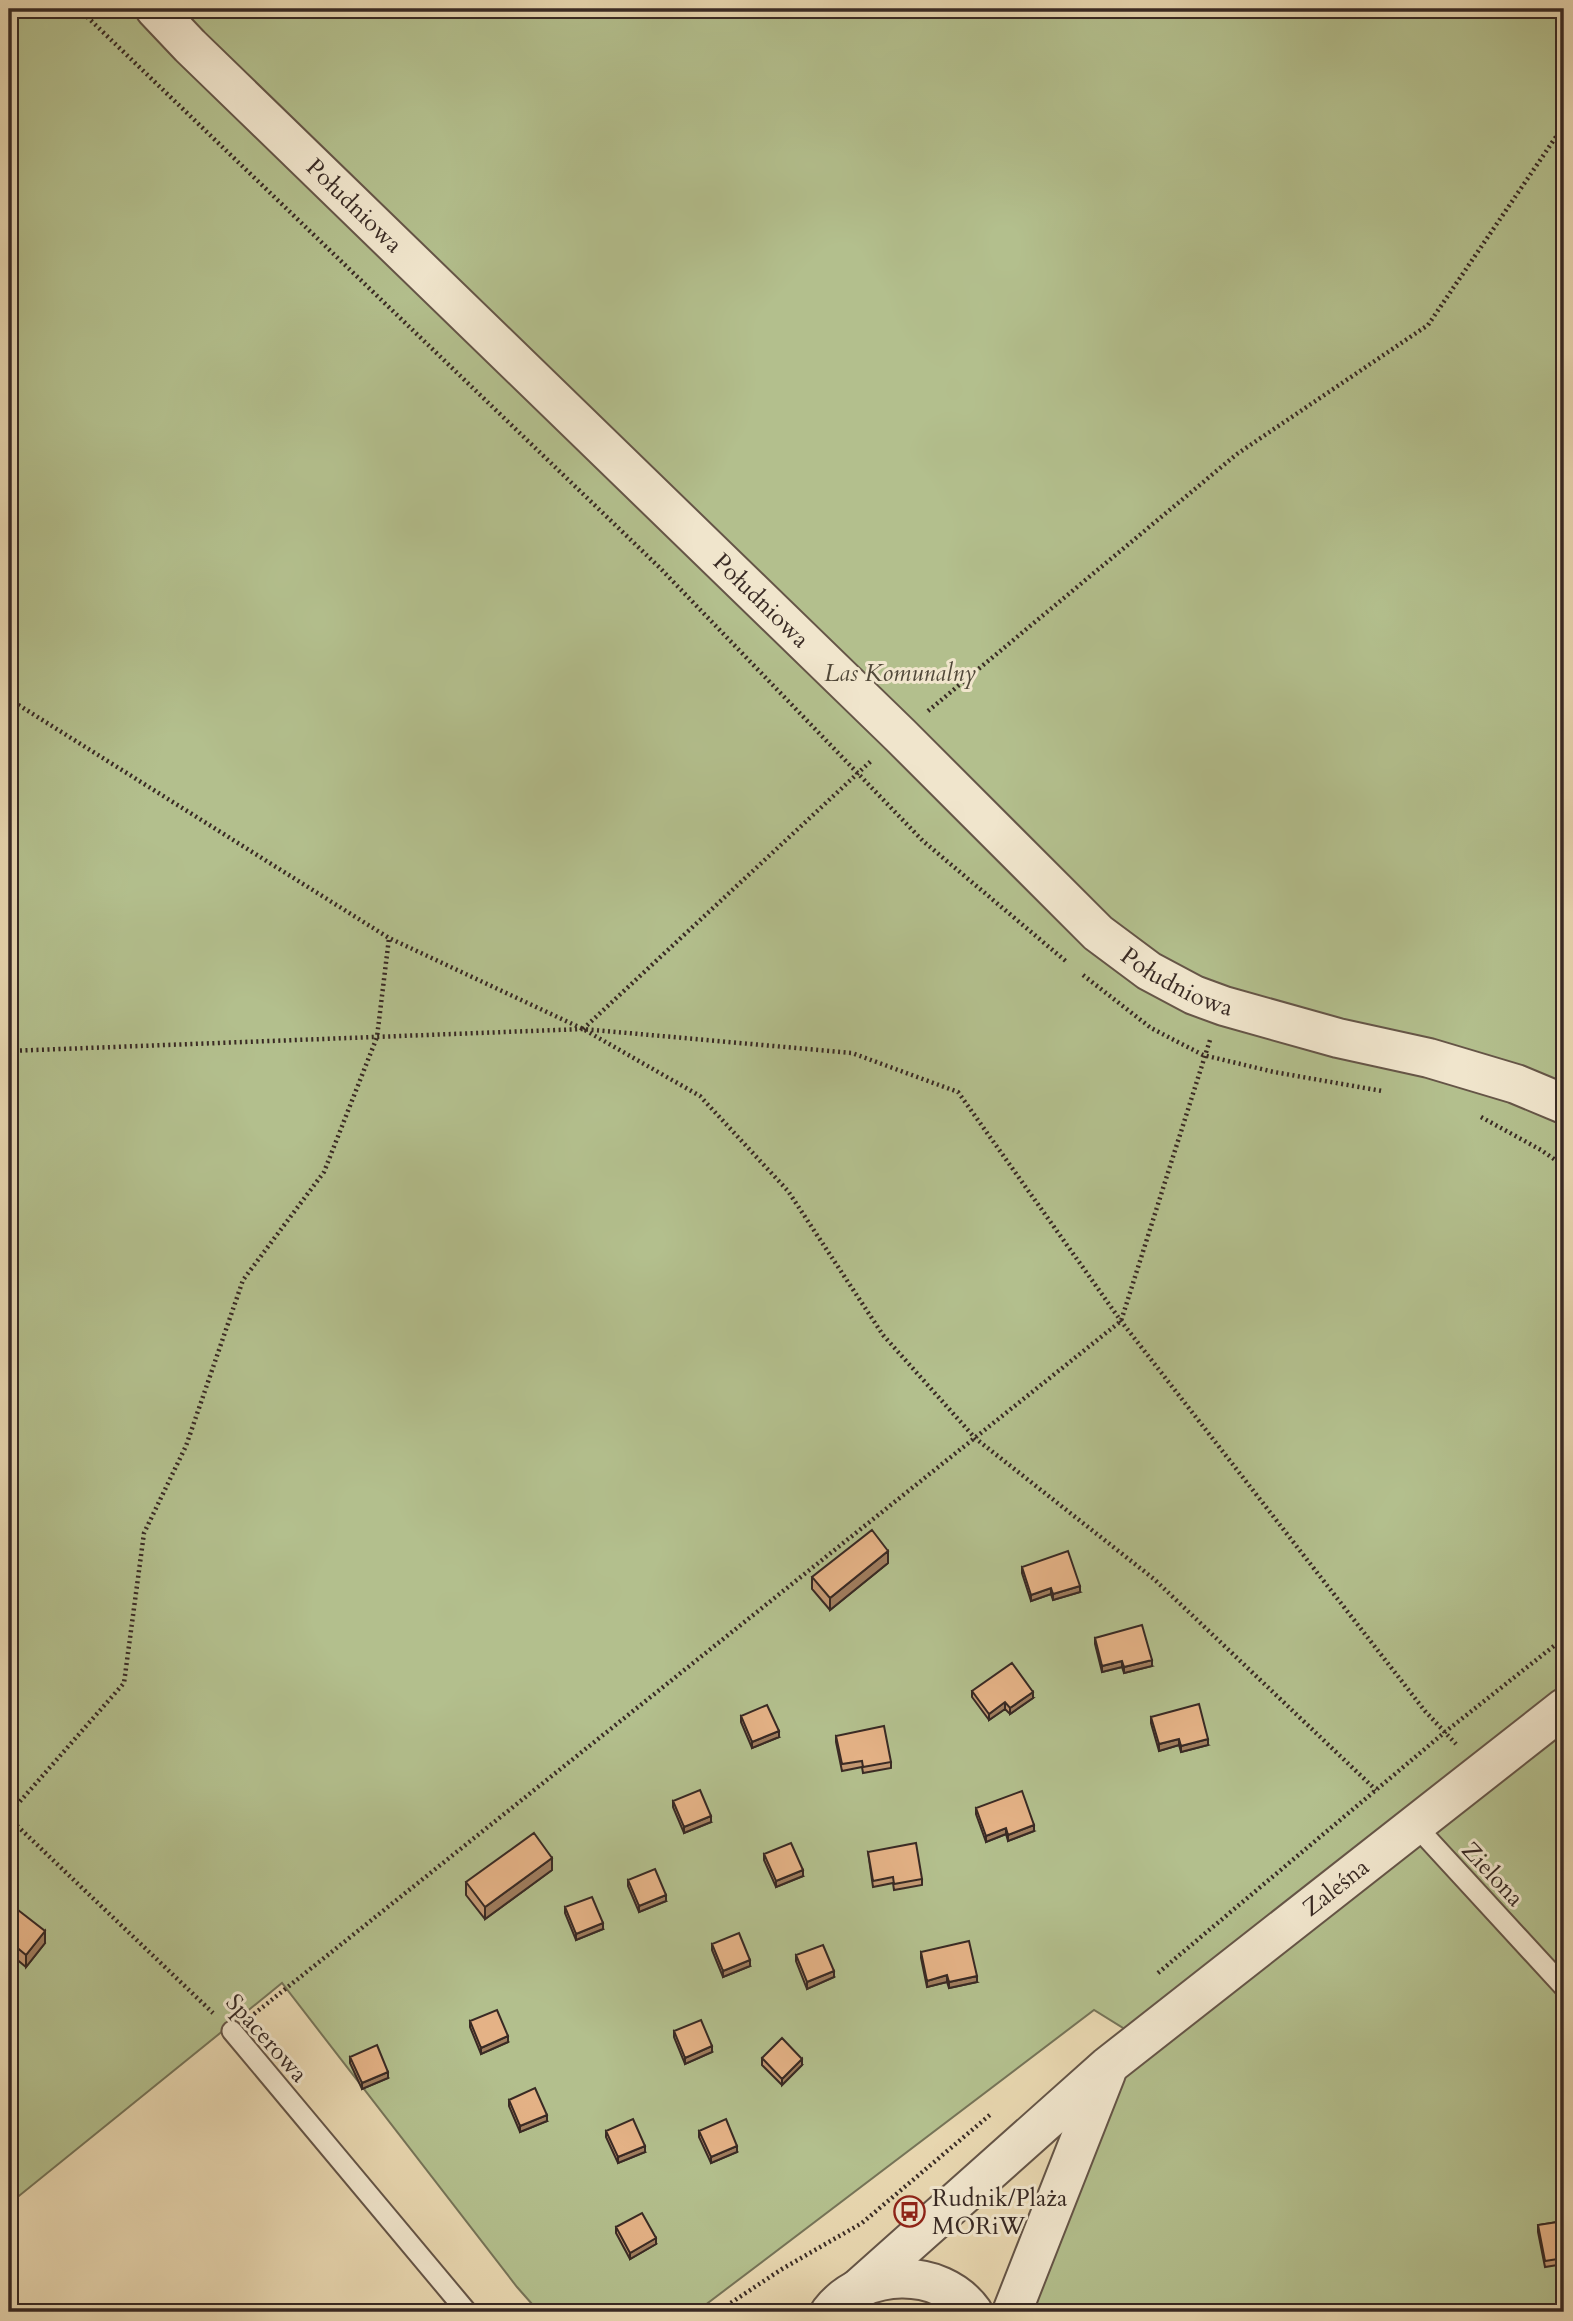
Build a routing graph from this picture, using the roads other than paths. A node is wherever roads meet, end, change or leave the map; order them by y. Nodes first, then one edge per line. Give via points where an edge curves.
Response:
1 (155, 9) edge
2 (1564, 1104) edge
3 (1564, 1708) edge
4 (1415, 1825) junction
5 (1564, 1987) edge
6 (232, 2031) road end
7 (1108, 2066) junction
8 (859, 2288) junction
9 (467, 2312) edge
10 (830, 2312) edge
11 (972, 2312) edge
12 (1012, 2312) edge

1 - 2 street, Południowa via 1098,933 1149,971 1194,995 1338,1038 1429,1058
3 - 4 street, Zaleśna
4 - 5 lane, Zielona
4 - 7 street, Zaleśna
6 - 9 lane, Spacerowa
7 - 8 street, Zaleśna
7 - 12 street
8 - 10 street, Zaleśna
8 - 11 street, Zaleśna via 887,2278 917,2279 945,2288

